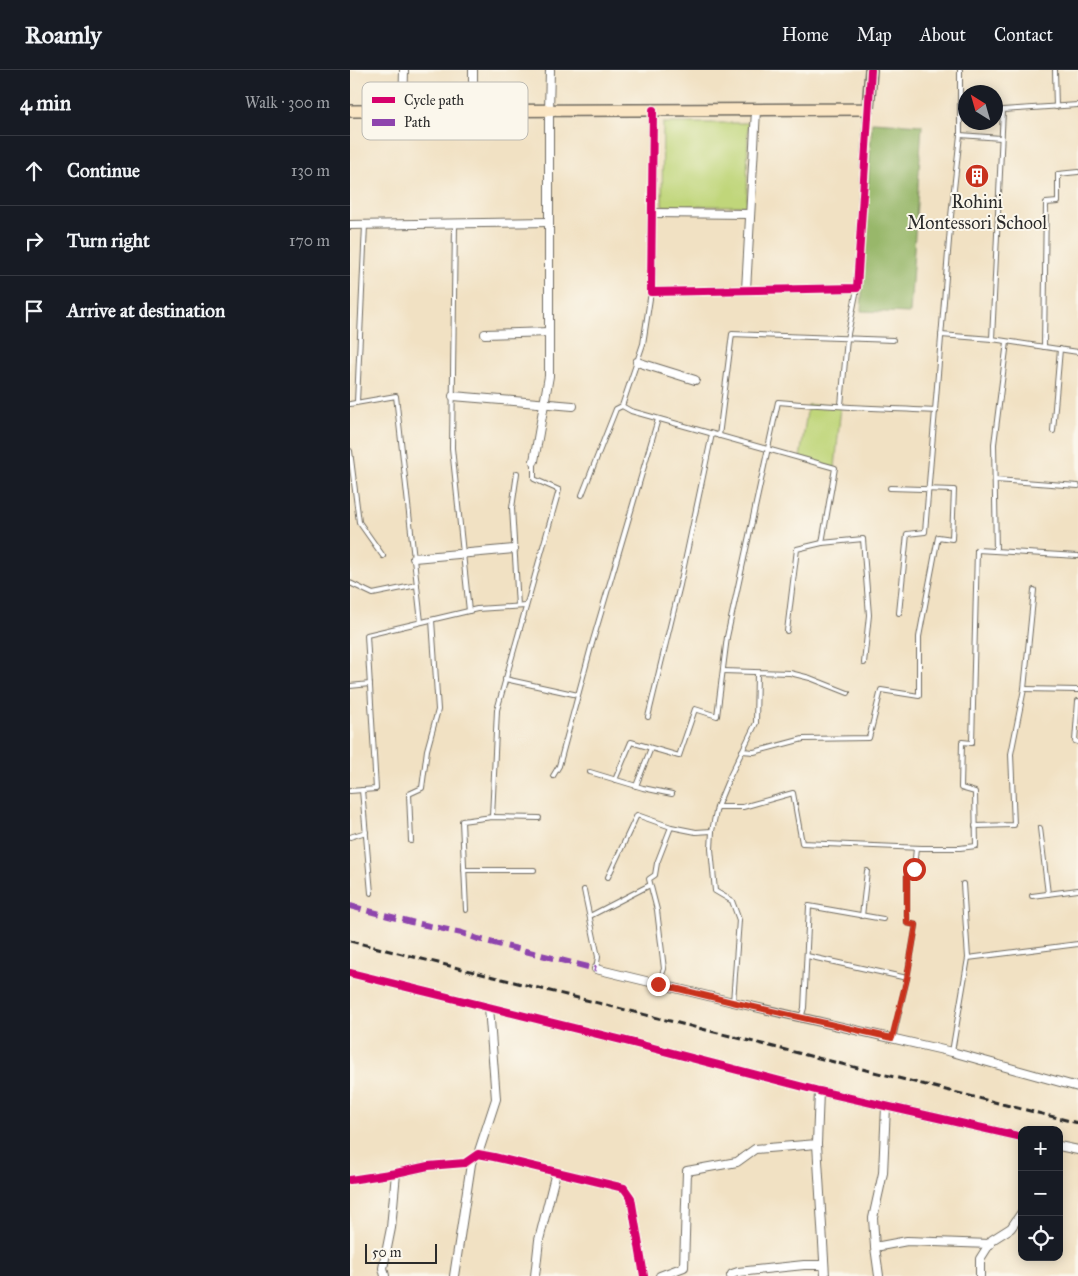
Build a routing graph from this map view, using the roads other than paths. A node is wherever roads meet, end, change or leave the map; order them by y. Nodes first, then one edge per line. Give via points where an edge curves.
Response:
1 (550, 70) edge
2 (870, 70) edge
3 (960, 70) edge
4 (1055, 70) edge
5 (1078, 105) edge
6 (1056, 107) junction
7 (868, 109) junction
8 (653, 110) junction
9 (756, 110) junction
10 (528, 111) edge
11 (549, 111) junction
12 (960, 135) junction
13 (1001, 138) junction
14 (1078, 172) edge
15 (652, 213) junction
16 (750, 214) junction
17 (549, 222) junction
18 (455, 224) junction
19 (350, 225) edge
20 (365, 225) junction
21 (857, 288) junction
22 (746, 290) junction
23 (651, 292) junction
24 (549, 332) junction
25 (485, 334) dead end
26 (941, 335) junction
27 (847, 339) junction
28 (893, 340) dead end
29 (992, 340) junction
30 (1007, 342) junction
31 (1044, 347) junction
32 (1060, 349) junction
33 (1078, 352) edge
34 (637, 362) junction
35 (695, 380) dead end
36 (453, 396) junction
37 (358, 402) junction
38 (544, 403) junction
39 (350, 404) edge
40 (840, 405) junction
41 (573, 406) dead end
42 (622, 406) junction
43 (936, 411) junction
44 (658, 419) junction
45 (1052, 431) dead end
46 (712, 434) junction
47 (719, 436) junction
48 (767, 449) junction
49 (350, 451) edge
50 (350, 457) edge
51 (534, 461) joint
52 (517, 473) dead end
53 (995, 480) junction
54 (1078, 486) edge
55 (890, 488) dead end
56 (929, 490) junction
57 (582, 495) dead end
58 (822, 543) junction
59 (514, 549) junction
60 (996, 551) junction
61 (463, 554) junction
62 (382, 556) dead end
63 (1078, 556) edge
64 (414, 558) junction
65 (350, 583) edge
66 (417, 585) junction
67 (1034, 590) dead end
68 (518, 606) junction
69 (526, 606) junction
70 (469, 611) junction
71 (899, 612) dead end
72 (432, 620) junction
73 (421, 622) junction
74 (787, 631) dead end
75 (864, 662) dead end
76 (723, 672) junction
77 (757, 673) junction
78 (505, 679) junction
79 (370, 684) junction
80 (350, 686) edge
81 (1024, 690) junction
82 (1078, 690) edge
83 (848, 693) dead end
84 (578, 695) junction
85 (1078, 701) edge
86 (648, 717) dead end
87 (1078, 742) edge
88 (651, 748) junction
89 (742, 751) junction
90 (590, 772) dead end
91 (553, 776) dead end
92 (615, 780) junction
93 (636, 786) junction
94 (362, 790) junction
95 (350, 791) edge
96 (672, 794) dead end
97 (717, 807) junction
98 (492, 817) junction
99 (538, 818) dead end
100 (975, 826) junction
101 (671, 827) junction
102 (1040, 828) dead end
103 (712, 831) junction
104 (366, 832) junction
105 (350, 837) edge
106 (411, 841) dead end
107 (916, 848) junction
108 (464, 870) junction
109 (534, 870) dead end
110 (867, 871) dead end
111 (608, 877) dead end
112 (963, 884) dead end
113 (650, 885) junction
114 (584, 890) dead end
115 (1078, 890) edge
116 (371, 893) dead end
117 (1048, 894) junction
118 (1032, 896) dead end
119 (466, 910) dead end
120 (590, 916) junction
121 (862, 916) junction
122 (883, 920) dead end
123 (1078, 944) edge
124 (807, 956) junction
125 (968, 958) junction
126 (596, 969) joint
127 (350, 973) edge
128 (907, 978) junction
129 (658, 984) junction
130 (732, 1002) junction
131 (489, 1008) junction
132 (801, 1018) junction
133 (892, 1038) junction
134 (952, 1052) junction
135 (1078, 1087) edge
136 (819, 1091) junction
137 (886, 1106) junction
138 (1018, 1135) edge
139 (817, 1144) junction
140 (1063, 1147) edge
141 (1078, 1150) edge
142 (476, 1156) junction
143 (556, 1172) junction
144 (396, 1173) junction
145 (350, 1180) edge
146 (1019, 1216) edge
147 (990, 1244) junction
148 (875, 1247) junction
149 (824, 1265) junction
150 (772, 1272) edge
151 (385, 1276) edge
152 (454, 1276) edge
153 (535, 1276) edge
154 (644, 1276) edge
155 (660, 1276) edge
156 (731, 1276) edge
157 (825, 1276) edge
158 (879, 1276) edge
159 (980, 1276) edge

1 - 11 street
2 - 7 street
3 - 12 lane
4 - 6 lane
5 - 6 lane
6 - 13 lane via 1002,110
7 - 9 street
7 - 21 street
8 - 9 street
8 - 11 street
8 - 15 street
9 - 16 street
10 - 11 street
11 - 17 street
12 - 13 lane
12 - 26 lane
13 - 29 lane
14 - 31 lane via 1058,174 1058,202 1046,203
15 - 16 street
15 - 23 street
16 - 22 street
17 - 18 street
17 - 24 street
18 - 20 street
18 - 36 lane
19 - 20 street
20 - 37 lane
21 - 22 street
21 - 27 lane
22 - 23 street
23 - 34 lane
24 - 25 street
24 - 38 street via 549,376
26 - 29 lane
26 - 43 lane
27 - 28 lane
27 - 40 lane
27 - 47 lane via 732,334
29 - 30 lane
30 - 31 lane
30 - 53 lane via 994,444
31 - 32 lane
32 - 33 lane
32 - 45 lane
34 - 35 street
34 - 42 lane
36 - 38 street
36 - 61 lane via 452,448
37 - 39 lane
37 - 64 lane via 396,396
38 - 41 street
38 - 51 street
40 - 43 lane
40 - 48 lane via 778,402
42 - 44 lane
42 - 57 lane via 616,409
43 - 56 lane
44 - 46 lane
44 - 84 lane
46 - 47 lane
46 - 86 lane
47 - 48 lane
48 - 58 lane via 835,468
48 - 76 lane via 727,637
49 - 50 lane
50 - 62 lane via 359,522
51 - 69 lane via 534,479 560,490
52 - 59 lane via 512,508
53 - 54 lane
53 - 60 lane
55 - 56 lane
56 - 71 lane via 926,532 907,534
56 - 89 lane via 954,490 952,539 938,537 920,637 919,696 880,690 869,738 803,739 754,752
58 - 74 lane via 797,549
58 - 75 lane via 863,539 869,615
59 - 61 street
59 - 68 lane
60 - 63 lane
60 - 100 lane via 977,550 972,743 962,742 961,788 974,792
61 - 64 street
61 - 70 lane
64 - 66 lane
65 - 66 lane via 373,594
66 - 73 lane
67 - 81 lane
68 - 69 lane
68 - 70 lane
69 - 78 lane
70 - 72 lane
72 - 73 lane
72 - 106 lane via 438,710 427,750 422,788 409,794
73 - 79 lane via 367,635
76 - 77 lane
76 - 88 lane via 718,716 695,708 679,756
77 - 83 lane via 790,673
77 - 89 lane via 756,722
78 - 84 lane
78 - 98 lane via 497,710
79 - 80 lane
79 - 94 lane via 376,789
81 - 82 lane
81 - 100 lane via 1011,754 1014,825
84 - 91 lane via 559,766
85 - 87 lane via 1075,741
88 - 92 lane via 630,742
88 - 93 lane
89 - 97 lane
90 - 92 lane
92 - 93 lane
93 - 96 lane
94 - 95 lane
94 - 104 lane
97 - 103 lane
97 - 107 lane via 743,807 793,793 802,843
98 - 99 lane
98 - 108 lane via 462,821
100 - 107 lane via 976,846
101 - 103 lane via 696,832
101 - 111 lane via 637,815
101 - 113 lane via 655,874 649,879
102 - 117 lane
103 - 130 lane via 715,891 732,901 739,920
104 - 105 lane
104 - 116 lane
107 - 128 lane via 914,869 907,873 907,923 916,925
108 - 109 lane
108 - 119 lane
110 - 121 lane
112 - 125 lane
113 - 120 lane
113 - 129 lane via 664,969
114 - 120 lane
115 - 117 lane
117 - 118 lane
120 - 126 lane via 598,957
121 - 122 lane
121 - 124 lane via 809,906
123 - 125 lane
124 - 128 lane
124 - 132 lane
125 - 134 lane
126 - 129 street
127 - 131 street
128 - 133 lane
129 - 130 street
130 - 132 street
131 - 136 street
131 - 142 street via 496,1099
132 - 133 street
133 - 134 street
134 - 135 street
136 - 137 street
136 - 139 street
137 - 138 street
137 - 148 street via 883,1173 873,1218
139 - 149 street
139 - 155 street via 755,1149 737,1162 687,1171 684,1267
140 - 141 street
142 - 143 street via 494,1157
142 - 144 street via 465,1163
142 - 152 street via 469,1174
143 - 153 street via 539,1240
143 - 154 street via 624,1188 631,1198
144 - 145 street
144 - 151 street via 392,1228 383,1268
146 - 147 street via 1011,1228
147 - 148 street via 907,1241
147 - 159 street via 980,1259
148 - 158 street
149 - 150 street via 804,1265
149 - 157 street
150 - 156 street via 738,1272

